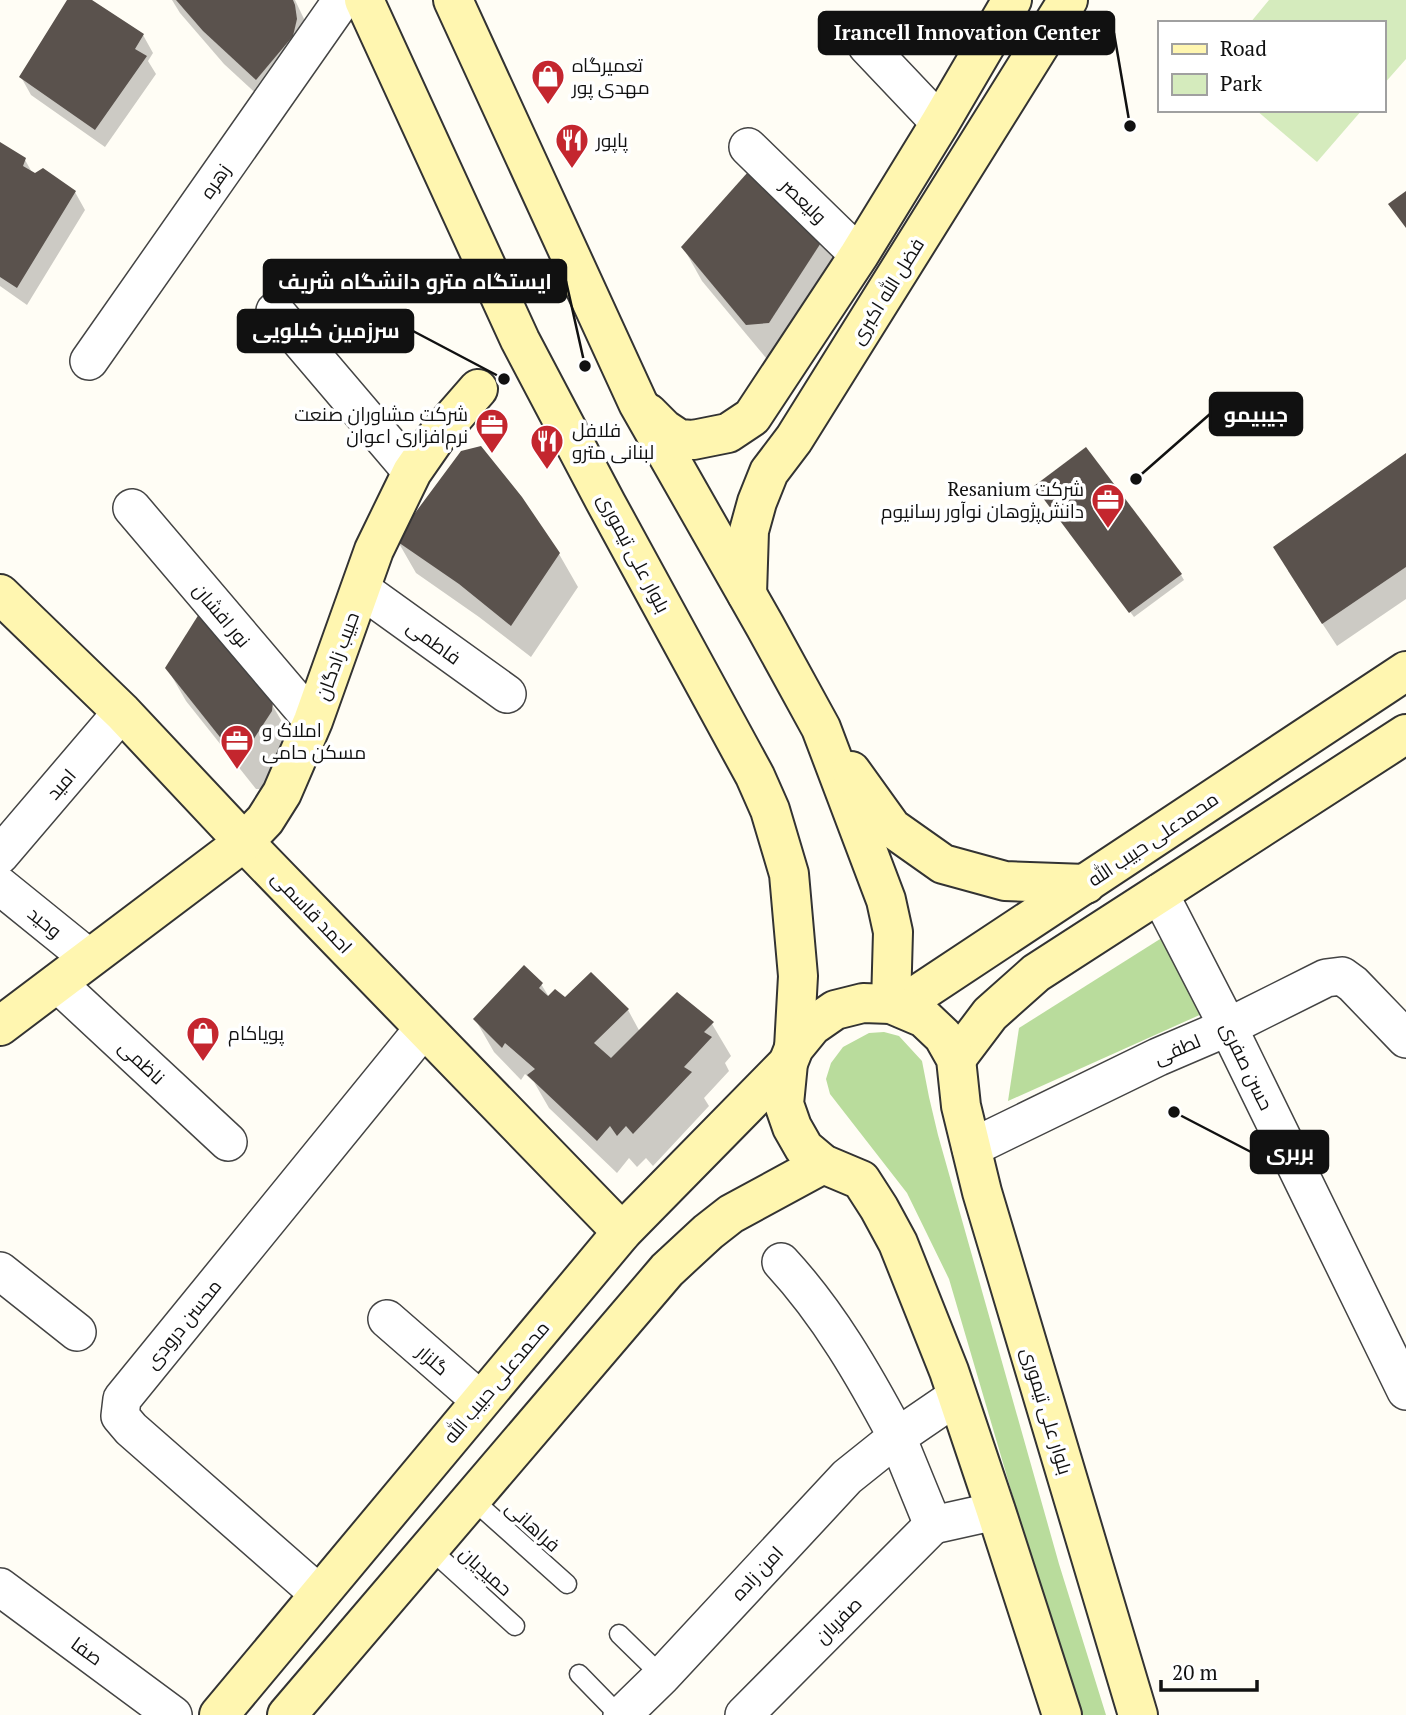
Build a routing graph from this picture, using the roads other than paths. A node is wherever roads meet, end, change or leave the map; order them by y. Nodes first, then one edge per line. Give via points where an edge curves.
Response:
1 (342, 0) edge
2 (364, 0) edge
3 (453, 0) edge
4 (1012, 0) edge
5 (1053, 5) edge
6 (867, 46) dead end
7 (940, 123) junction
8 (748, 147) dead end
9 (859, 255) junction
10 (275, 311) dead end
11 (89, 361) dead end
12 (478, 389) dead end
13 (638, 403) junction
14 (752, 416) junction
15 (794, 439) junction
16 (412, 472) junction
17 (132, 508) dead end
18 (361, 589) junction
19 (0, 594) edge
20 (747, 596) junction
21 (1406, 671) edge
22 (507, 694) dead end
23 (122, 712) junction
24 (313, 721) junction
25 (821, 728) junction
26 (1406, 734) edge
27 (244, 842) junction
28 (0, 855) edge
29 (1086, 884) junction
30 (0, 886) edge
31 (1159, 893) junction
32 (89, 958) junction
33 (57, 983) junction
34 (895, 1005) junction
35 (0, 1026) edge
36 (1228, 1027) junction
37 (424, 1028) junction
38 (1406, 1039) edge
39 (791, 1056) junction
40 (956, 1059) junction
41 (228, 1142) dead end
42 (971, 1148) junction
43 (822, 1164) junction
44 (622, 1231) junction
45 (780, 1262) dead end
46 (0, 1271) edge
47 (387, 1320) dead end
48 (77, 1332) dead end
49 (517, 1356) junction
50 (1406, 1391) edge
51 (561, 1395) junction
52 (957, 1396) junction
53 (480, 1400) junction
54 (897, 1437) junction
55 (472, 1499) junction
56 (996, 1511) junction
57 (933, 1525) junction
58 (429, 1548) junction
59 (566, 1584) dead end
60 (0, 1587) edge
61 (319, 1594) junction
62 (515, 1626) dead end
63 (619, 1634) dead end
64 (579, 1674) dead end
65 (662, 1676) junction
66 (760, 1710) edge
67 (173, 1715) edge
68 (219, 1715) edge
69 (287, 1715) edge
70 (621, 1715) edge
71 (1062, 1715) edge
72 (1138, 1715) edge

1 - 11 street, زهره
2 - 39 main road, بلوار علی تیموری via 520,341 770,810 789,874 798,976
3 - 13 main road
4 - 7 main road
5 - 15 main road, فضل الله اکبری via 977,148
6 - 7 street
7 - 9 main road
8 - 9 street, ولیعصر
9 - 14 main road
10 - 16 street
12 - 16 main road, حبیب زادگان
13 - 14 main road via 679,439 728,433
13 - 20 main road
14 - 15 main road via 754,428 771,443
15 - 20 main road, فضل الله اکبری via 769,472 754,512
16 - 18 main road, حبیب زادگان via 374,550
17 - 24 street, نور افشان
18 - 22 street, فاطمی
18 - 24 main road, حبیب زادگان
19 - 23 main road, احمد قاسمی
20 - 25 main road
21 - 29 main road, محمدعلی حبیب الله
23 - 27 main road, احمد قاسمی
23 - 28 street, امید
24 - 27 main road, حبیب زادگان via 275,806
25 - 29 main road via 891,828 943,864 1005,881
25 - 34 main road via 886,900 893,932
26 - 31 main road
27 - 32 main road, حبیب زادگان
27 - 37 main road, احمد قاسمی
29 - 34 main road, محمدعلی حبیب الله
30 - 32 street, وحید
31 - 36 street, حسن صفری
31 - 40 main road via 1036,973 990,1014
32 - 33 main road, حبیب زادگان
33 - 35 main road, حبیب زادگان
33 - 41 street, ناظمی
34 - 39 main road, محمدعلی حبیب الله via 863,1003 835,1010 812,1026
34 - 40 main road via 924,1018 943,1036
36 - 38 street, لطفی via 1326,978 1342,976
36 - 42 street, لطفی
36 - 50 street, حسن صفری
37 - 44 main road, احمد قاسمی
37 - 61 street, محسن درودی via 122,1399 120,1416 131,1429
39 - 43 main road, بلوار علی تیموری via 784,1104 804,1148
39 - 44 main road, محمدعلی حبیب الله
40 - 42 main road, بلوار علی تیموری
42 - 72 main road, بلوار علی تیموری
43 - 51 main road via 731,1214 708,1232 667,1270
43 - 52 main road via 861,1180 879,1208 898,1243
44 - 49 main road, محمدعلی حبیب الله
45 - 54 street via 850,1353
46 - 48 street
47 - 53 street, گلزار
49 - 51 main road
49 - 53 main road, محمدعلی حبیب الله
51 - 55 main road
52 - 54 street, امن زاده
52 - 56 main road
53 - 61 main road, محمدعلی حبیب الله
54 - 57 street
54 - 65 street, امن زاده via 847,1477
55 - 58 main road
55 - 59 lane, فراهانی
56 - 57 street
56 - 71 main road
57 - 66 street, صفریان
58 - 62 lane, حمیدیان
58 - 69 main road
60 - 67 street, صفا
61 - 68 main road, محمدعلی حبیب الله
63 - 65 lane
64 - 70 lane
65 - 70 street, امن زاده

